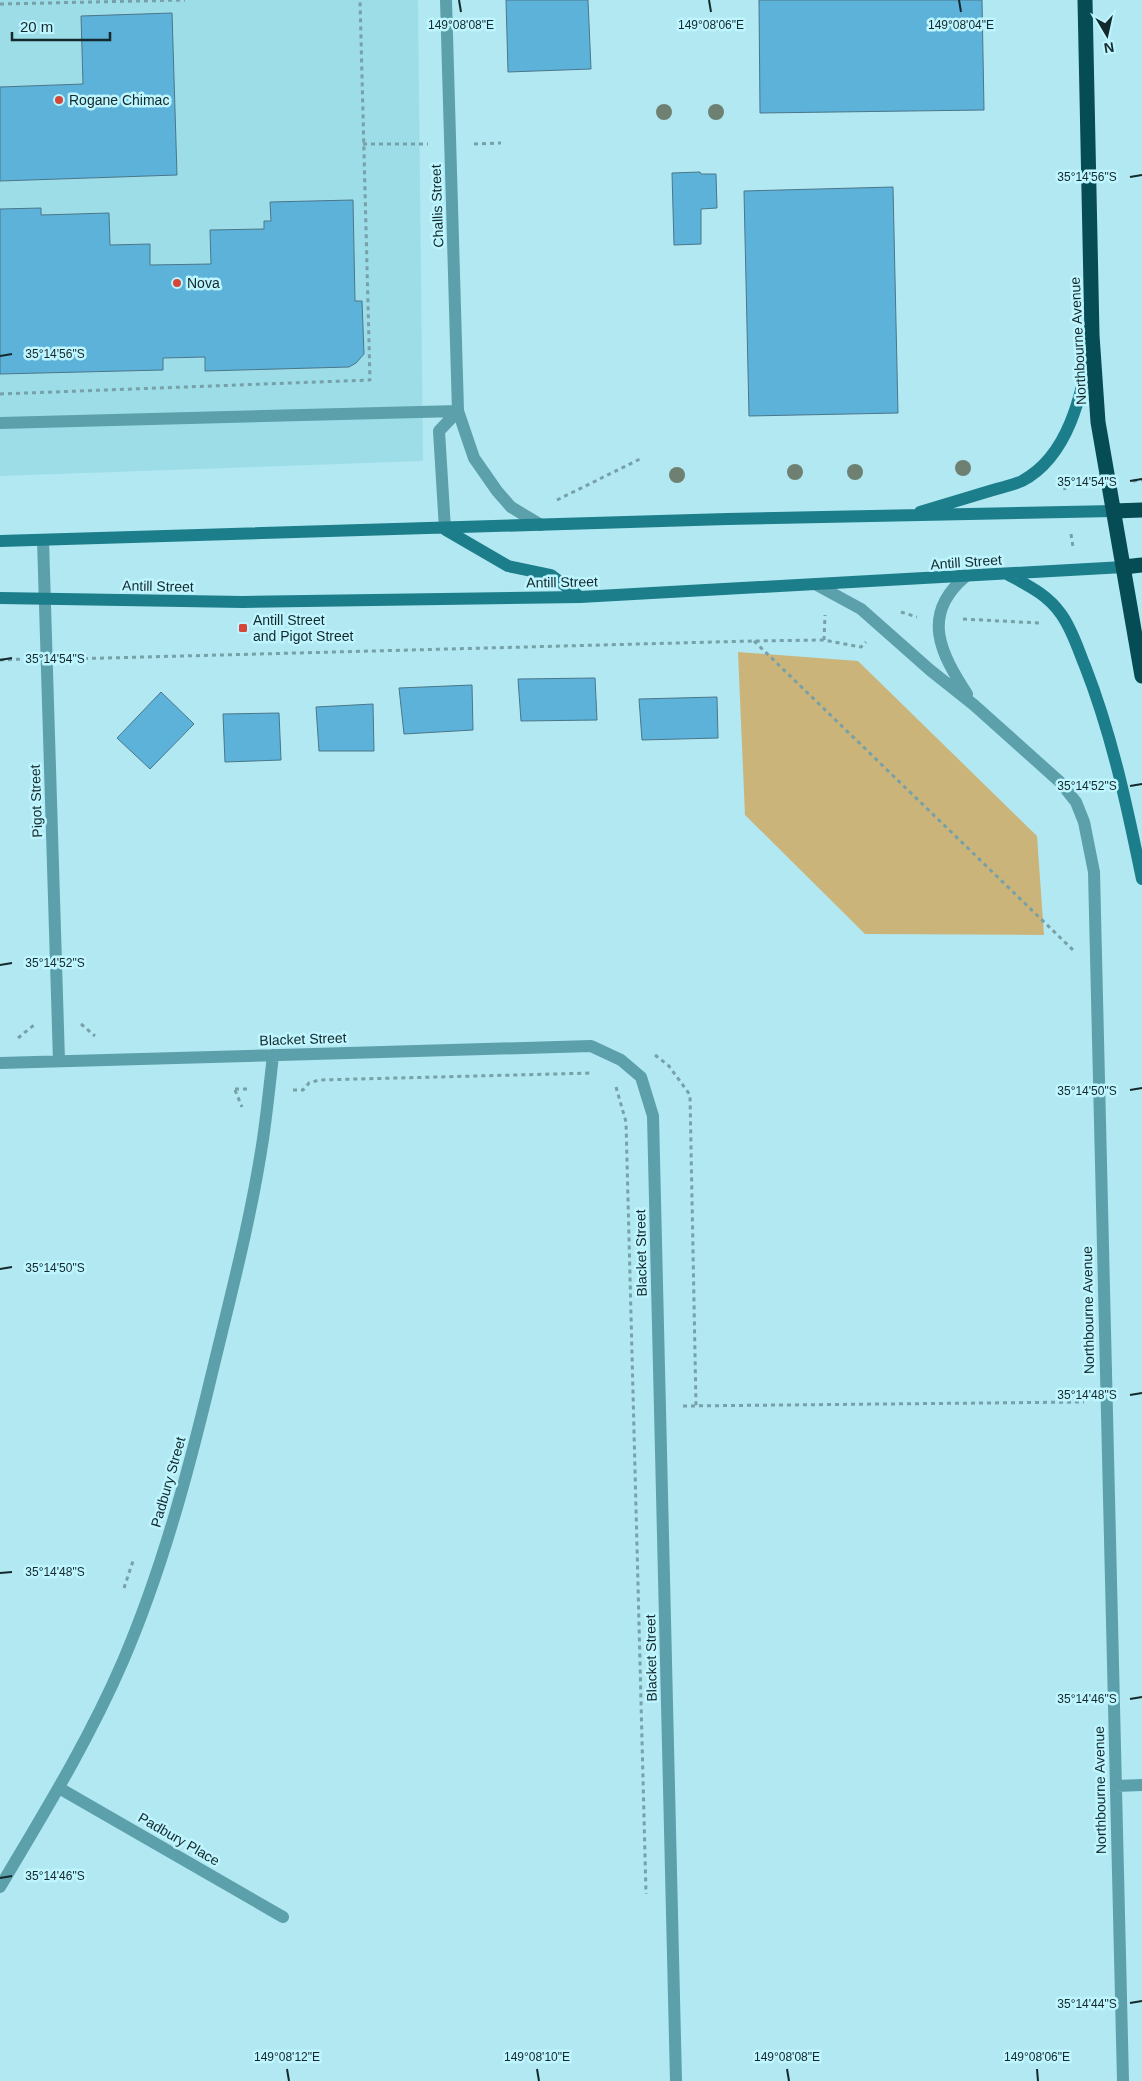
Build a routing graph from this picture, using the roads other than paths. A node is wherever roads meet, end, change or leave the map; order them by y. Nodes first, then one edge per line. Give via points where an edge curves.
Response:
1 (446, 0) edge
2 (1085, 0) edge
3 (1092, 335) junction
4 (458, 411) junction
5 (0, 423) edge
6 (1142, 510) edge
7 (1114, 512) junction
8 (906, 516) junction
9 (541, 525) junction
10 (445, 529) junction
11 (43, 540) junction
12 (0, 541) edge
13 (1142, 566) edge
14 (1124, 567) junction
15 (1006, 574) junction
16 (965, 577) junction
17 (817, 585) junction
18 (580, 597) junction
19 (0, 598) edge
20 (44, 599) junction
21 (1142, 676) edge
22 (974, 705) junction
23 (1142, 879) edge
24 (273, 1055) junction
25 (59, 1061) junction
26 (0, 1063) edge
27 (1142, 1785) edge
28 (1116, 1786) junction
29 (59, 1788) junction
30 (0, 1887) edge
31 (284, 1917) dead end
32 (676, 2081) edge
33 (1123, 2081) edge

1 - 4 street, Challis Street
2 - 3 highway, Northbourne Avenue
3 - 7 highway, Northbourne Avenue via 1098,422
3 - 8 main road via 1073,417 1045,463 1022,480
4 - 5 street
4 - 9 street, Challis Street via 474,458 497,491 510,507
4 - 10 street via 439,430
6 - 7 highway
7 - 8 main road
7 - 14 highway, Northbourne Avenue
8 - 9 main road
9 - 10 main road
10 - 11 main road
10 - 18 main road via 508,566 551,575
11 - 12 main road
11 - 20 street, Pigot Street
13 - 14 highway
14 - 15 main road, Antill Street
14 - 21 highway, Northbourne Avenue
15 - 16 main road, Antill Street
15 - 23 main road via 1040,592 1061,614 1076,643 1113,747
16 - 17 main road, Antill Street
16 - 22 street, Northbourne Avenue via 946,598 938,635 941,649
17 - 18 main road, Antill Street
17 - 22 street, Northbourne Avenue via 861,609
18 - 20 main road, Antill Street via 242,602
19 - 20 main road, Antill Street
20 - 25 street, Pigot Street
22 - 28 street, Northbourne Avenue via 1060,782 1076,802 1084,822 1094,872
24 - 25 street, Blacket Street
24 - 29 street, Padbury Street via 263,1140 242,1250 193,1452 147,1600 123,1661
24 - 32 street, Blacket Street via 591,1046 621,1060 641,1077 653,1116
25 - 26 street, Blacket Street
27 - 28 street
28 - 33 street, Northbourne Avenue
29 - 30 street, Padbury Street
29 - 31 street, Padbury Place

